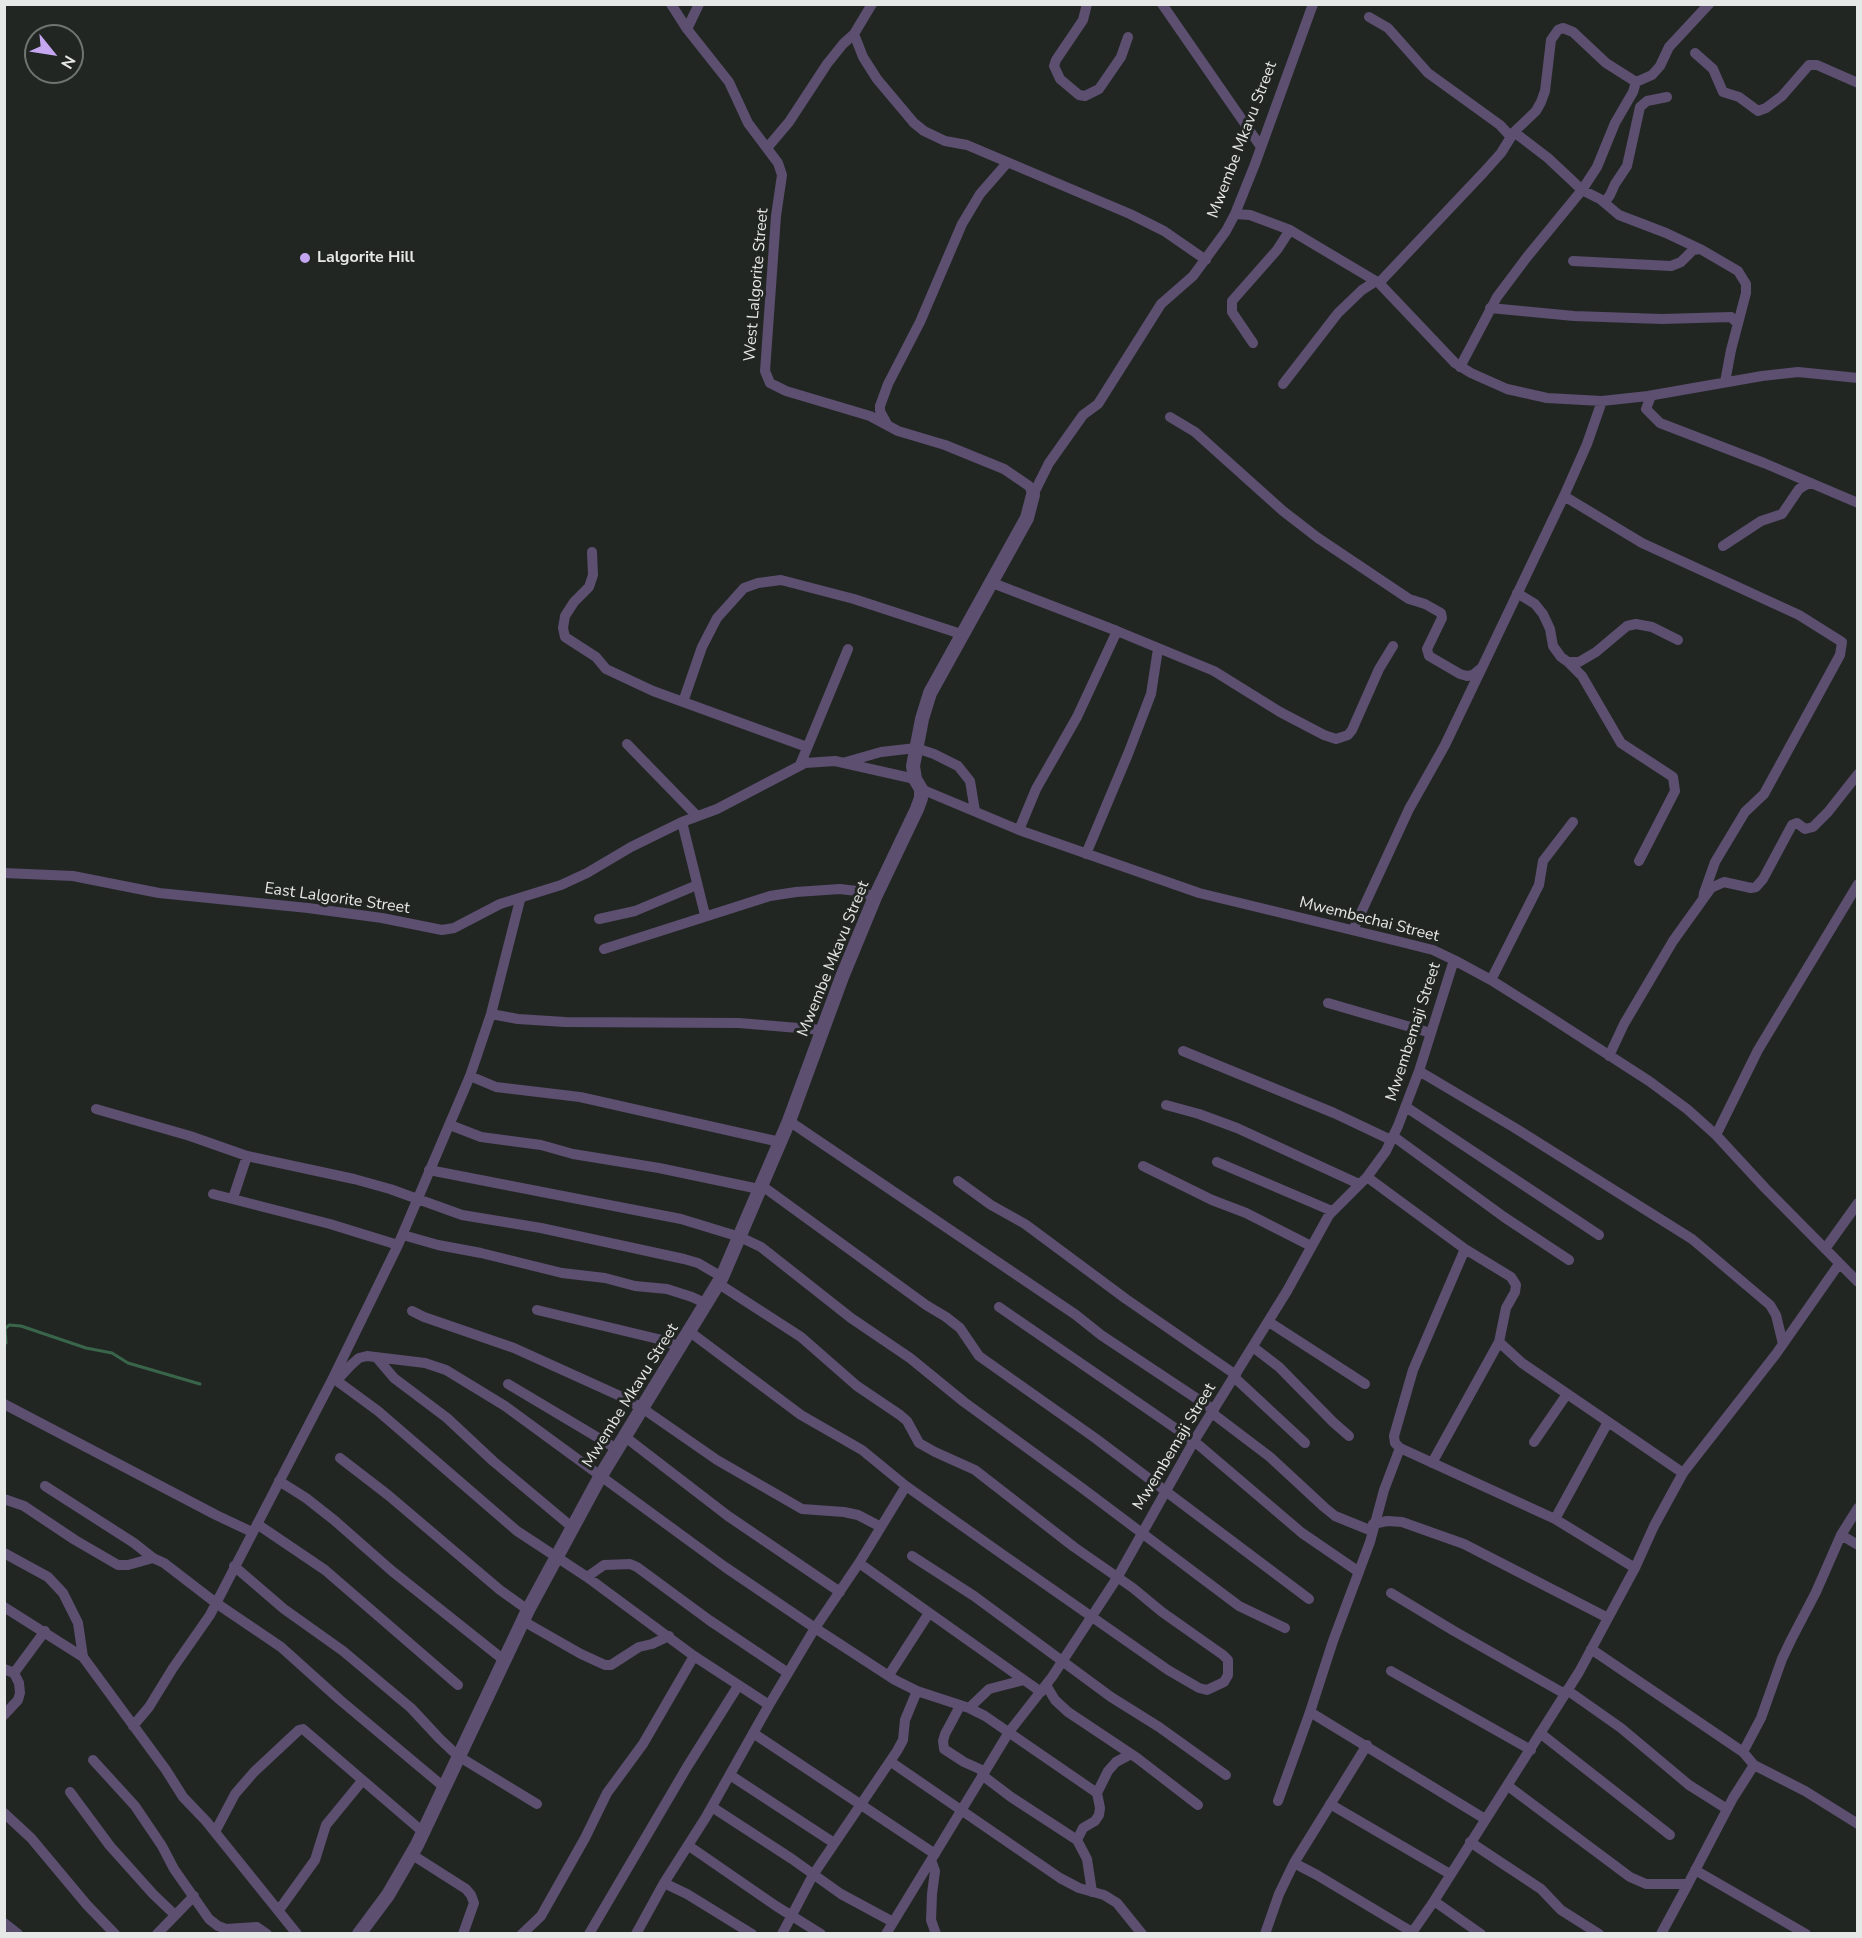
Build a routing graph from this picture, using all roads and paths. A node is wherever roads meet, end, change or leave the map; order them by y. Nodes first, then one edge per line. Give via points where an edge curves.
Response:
1 (670, 4) edge
2 (699, 4) edge
3 (872, 4) edge
4 (1087, 4) edge
5 (1162, 4) edge
6 (1313, 4) edge
7 (1704, 6) edge
8 (1369, 17) dead end
9 (687, 29) junction
10 (854, 34) junction
11 (1128, 37) dead end
12 (1695, 53) dead end
13 (1636, 82) junction
14 (1857, 83) edge
15 (1667, 97) dead end
16 (1512, 134) junction
17 (1261, 147) junction
18 (767, 148) junction
19 (1007, 163) junction
20 (1582, 190) junction
21 (1605, 202) junction
22 (1235, 214) junction
23 (1290, 230) junction
24 (1700, 249) junction
25 (1206, 260) junction
26 (1573, 261) dead end
27 (1378, 282) junction
28 (1490, 308) junction
29 (1738, 324) junction
30 (1254, 343) dead end
31 (1460, 367) junction
32 (1857, 378) edge
33 (1725, 382) junction
34 (1283, 384) dead end
35 (1651, 396) junction
36 (1602, 401) junction
37 (1170, 417) dead end
38 (887, 424) junction
39 (1809, 483) junction
40 (1033, 495) junction
41 (1564, 496) junction
42 (1857, 503) edge
43 (1723, 546) dead end
44 (592, 552) dead end
45 (990, 582) junction
46 (1517, 593) junction
47 (1118, 631) junction
48 (961, 634) junction
49 (1678, 640) dead end
50 (1393, 646) dead end
51 (848, 649) dead end
52 (1158, 649) junction
53 (1568, 662) junction
54 (1480, 669) junction
55 (682, 702) junction
56 (627, 744) dead end
57 (807, 747) junction
58 (916, 748) junction
59 (842, 762) junction
60 (800, 765) junction
61 (1857, 774) edge
62 (918, 784) junction
63 (975, 812) junction
64 (697, 816) junction
65 (682, 822) junction
66 (1573, 822) dead end
67 (1019, 830) junction
68 (1086, 854) junction
69 (1639, 861) dead end
70 (4, 873) edge
71 (1857, 884) edge
72 (697, 885) junction
73 (875, 897) junction
74 (1703, 899) junction
75 (520, 900) junction
76 (705, 915) junction
77 (599, 919) dead end
78 (1353, 930) junction
79 (604, 949) dead end
80 (1454, 960) junction
81 (1491, 980) junction
82 (1328, 1003) dead end
83 (491, 1014) junction
84 (822, 1030) junction
85 (1431, 1033) junction
86 (1183, 1051) dead end
87 (1609, 1056) junction
88 (1419, 1071) junction
89 (470, 1076) junction
90 (1166, 1105) dead end
91 (1406, 1107) junction
92 (96, 1109) dead end
93 (789, 1121) junction
94 (450, 1125) junction
95 (1716, 1135) junction
96 (1392, 1138) junction
97 (780, 1142) junction
98 (248, 1156) junction
99 (1217, 1162) dead end
100 (1143, 1166) dead end
101 (429, 1170) junction
102 (1363, 1180) junction
103 (958, 1181) dead end
104 (760, 1187) junction
105 (213, 1194) dead end
106 (233, 1198) junction
107 (417, 1200) junction
108 (1857, 1203) edge
109 (1332, 1211) junction
110 (1599, 1235) dead end
111 (740, 1237) junction
112 (400, 1240) junction
113 (1311, 1246) junction
114 (1465, 1249) junction
115 (1825, 1249) junction
116 (1569, 1260) dead end
117 (1839, 1264) junction
118 (721, 1280) junction
119 (1857, 1282) edge
120 (707, 1304) junction
121 (999, 1307) dead end
122 (537, 1310) dead end
123 (412, 1311) dead end
124 (1269, 1322) junction
125 (690, 1332) junction
126 (1499, 1342) junction
127 (1783, 1344) junction
128 (681, 1347) junction
129 (1253, 1347) junction
130 (377, 1358) junction
131 (1235, 1376) junction
132 (335, 1379) junction
133 (508, 1384) dead end
134 (1365, 1384) dead end
135 (1568, 1394) junction
136 (4, 1404) edge
137 (642, 1408) junction
138 (1213, 1411) junction
139 (1608, 1422) junction
140 (1349, 1436) dead end
141 (1194, 1441) junction
142 (620, 1442) junction
143 (1534, 1442) dead end
144 (1305, 1443) dead end
145 (1400, 1449) junction
146 (340, 1458) dead end
147 (1432, 1463) junction
148 (1683, 1473) junction
149 (600, 1477) junction
150 (279, 1481) junction
151 (45, 1486) dead end
152 (906, 1486) junction
153 (1166, 1490) junction
154 (4, 1499) edge
155 (1857, 1508) edge
156 (1555, 1519) junction
157 (880, 1527) junction
158 (1372, 1527) junction
159 (255, 1528) junction
160 (573, 1528) junction
161 (1141, 1533) junction
162 (1841, 1535) junction
163 (1857, 1545) edge
164 (4, 1553) edge
165 (912, 1556) dead end
166 (153, 1558) junction
167 (556, 1558) junction
168 (859, 1563) junction
169 (234, 1566) junction
170 (1635, 1568) junction
171 (1359, 1572) junction
172 (587, 1577) junction
173 (1117, 1578) junction
174 (840, 1592) junction
175 (1391, 1593) dead end
176 (1309, 1599) dead end
177 (216, 1603) junction
178 (4, 1607) edge
179 (929, 1613) junction
180 (526, 1616) junction
181 (1090, 1617) junction
182 (1608, 1618) junction
183 (815, 1628) junction
184 (1285, 1628) dead end
185 (45, 1631) junction
186 (669, 1636) junction
187 (1591, 1649) junction
188 (694, 1656) junction
189 (83, 1658) junction
190 (505, 1661) junction
191 (1062, 1661) junction
192 (9, 1671) edge
193 (1391, 1671) dead end
194 (788, 1673) junction
195 (889, 1676) junction
196 (1024, 1680) junction
197 (458, 1685) dead end
198 (738, 1686) junction
199 (1044, 1688) junction
200 (917, 1691) junction
201 (1566, 1692) junction
202 (769, 1705) junction
203 (964, 1707) junction
204 (1310, 1712) junction
205 (4, 1715) edge
206 (133, 1726) junction
207 (1009, 1732) junction
208 (753, 1733) junction
209 (1540, 1733) junction
210 (1367, 1746) junction
211 (1531, 1750) junction
212 (1743, 1752) junction
213 (1131, 1754) junction
214 (458, 1756) junction
215 (93, 1760) dead end
216 (891, 1762) junction
217 (1754, 1765) junction
218 (983, 1773) junction
219 (730, 1775) junction
220 (1226, 1775) dead end
221 (362, 1781) junction
222 (1508, 1786) junction
223 (445, 1788) junction
224 (70, 1792) dead end
225 (1097, 1793) junction
226 (1278, 1801) dead end
227 (861, 1803) junction
228 (537, 1804) dead end
229 (1330, 1804) junction
230 (1198, 1805) dead end
231 (712, 1807) junction
232 (1727, 1809) junction
233 (961, 1811) junction
234 (4, 1813) edge
235 (1485, 1819) junction
236 (1857, 1824) edge
237 (215, 1832) junction
238 (423, 1832) junction
239 (1670, 1835) dead end
240 (1077, 1840) junction
241 (1470, 1842) junction
242 (834, 1843) junction
243 (689, 1846) junction
244 (411, 1854) junction
245 (933, 1857) junction
246 (1294, 1863) junction
247 (1695, 1870) junction
248 (813, 1875) junction
249 (1450, 1875) junction
250 (664, 1883) junction
251 (1688, 1884) junction
252 (1092, 1892) junction
253 (194, 1896) junction
254 (1434, 1901) junction
255 (279, 1910) junction
256 (175, 1915) junction
257 (791, 1915) junction
258 (893, 1922) junction
259 (4, 1923) edge
260 (1411, 1933) edge
261 (1803, 1933) edge
262 (18, 1934) edge
263 (115, 1934) edge
264 (157, 1934) edge
265 (267, 1934) edge
266 (297, 1934) edge
267 (359, 1934) edge
268 (463, 1934) edge
269 (522, 1934) edge
270 (589, 1934) edge
271 (636, 1934) edge
272 (752, 1934) edge
273 (782, 1934) edge
274 (821, 1934) edge
275 (886, 1934) edge
276 (936, 1934) edge
277 (1142, 1934) edge
278 (1265, 1934) edge
279 (1481, 1934) edge
280 (1599, 1934) edge
281 (1661, 1934) edge

1 - 9 street, West Lalgorite Street
2 - 9 street
3 - 10 street
4 - 11 street via 1083,20 1054,66 1060,79 1079,95 1100,89 1121,57
5 - 17 street
6 - 17 street, Mwembe Mkavu Street
7 - 13 street via 1669,47 1652,75
8 - 16 street via 1388,28 1428,72
9 - 18 street, West Lalgorite Street via 729,82 748,123
10 - 18 street via 827,64
10 - 19 street via 877,79 914,123 934,137 967,144
12 - 14 street via 1713,69 1723,92 1739,97 1758,111 1782,96 1809,65 1817,64
13 - 16 street via 1606,63 1573,32 1558,30 1551,40 1541,102
13 - 20 street via 1597,167
15 - 21 street via 1647,101 1640,107 1627,166
16 - 20 street via 1548,158
16 - 27 street via 1484,172
17 - 22 street, Mwembe Mkavu Street
18 - 38 street, West Lalgorite Street via 782,175 767,378 786,391
19 - 25 street via 1150,223
19 - 38 street via 980,194 962,224 880,401
20 - 21 street
20 - 28 street
21 - 24 street via 1619,215
22 - 23 street via 1250,215
22 - 25 street, Mwembe Mkavu Street
23 - 27 street
23 - 30 street via 1233,301 1232,312
24 - 26 street via 1671,266
24 - 29 street via 1743,276 1746,293
25 - 40 street, Mwembe Mkavu Street via 1161,304 1098,404 1083,415 1049,463
27 - 31 street
27 - 34 street via 1362,290 1338,313
28 - 29 street via 1574,316 1731,317
28 - 31 street
29 - 33 street
31 - 36 street via 1529,394
32 - 33 street via 1798,372
33 - 35 street
35 - 36 street
35 - 39 street via 1646,409 1660,423
36 - 41 street
37 - 54 street via 1195,432 1318,538 1400,593 1441,613 1427,649 1429,656 1460,674 1473,675
38 - 40 street, West Lalgorite Street via 1004,469 1029,486
39 - 42 street
39 - 43 street via 1799,489 1782,514 1761,521
40 - 45 street, Mwembe Mkavu Street via 1027,518
41 - 46 street
41 - 74 street via 1642,543 1800,615 1842,642 1840,655 1764,794 1745,812 1715,862
44 - 55 street via 593,575 589,587 565,616 565,637 596,657 606,669
45 - 47 street
45 - 48 street, Mwembe Mkavu Street
46 - 53 street via 1543,614 1553,646
46 - 54 street
47 - 52 street
47 - 67 street via 1077,717 1036,789
48 - 55 street via 781,580 759,583 744,588 717,618
48 - 58 street, Mwembe Mkavu Street via 930,693
49 - 53 street via 1636,624 1627,626 1579,662
50 - 52 street via 1352,730 1336,739 1280,712 1214,671
51 - 57 street
52 - 68 street via 1151,694
53 - 69 street via 1582,676 1622,743 1673,777 1675,791
54 - 78 street
55 - 57 street
56 - 64 street
57 - 60 street
58 - 59 street
58 - 62 street, Mwembe Mkavu Street via 913,766
58 - 63 street via 958,766 970,781
59 - 60 street, East Lalgorite Street
59 - 62 street, East Lalgorite Street
60 - 64 street, East Lalgorite Street
61 - 74 street via 1813,827 1804,829 1794,824 1756,887 1724,882 1711,888
62 - 63 street, Mwembechai Street
62 - 73 street, Mwembe Mkavu Street via 921,798
63 - 67 street, Mwembechai Street
64 - 65 street, East Lalgorite Street
65 - 72 street
65 - 75 street, East Lalgorite Street via 587,873
66 - 81 street via 1543,861 1539,885
67 - 68 street, Mwembechai Street
68 - 78 street, Mwembechai Street via 1199,893
70 - 75 street, East Lalgorite Street via 54,874 159,893 382,918 434,930 454,928 500,904
71 - 95 street via 1758,1050
72 - 76 street
72 - 77 street via 635,911
73 - 76 street via 840,889 796,892
73 - 84 street, Mwembe Mkavu Street
74 - 87 street via 1673,941
75 - 83 street
76 - 79 street
78 - 80 street, Mwembechai Street via 1433,950
80 - 81 street, Mwembechai Street
80 - 85 street, Mwembemaji Street
81 - 87 street, Mwembechai Street
82 - 85 street
83 - 84 street via 565,1022 739,1023
83 - 89 street
84 - 93 street, Mwembe Mkavu Street
85 - 88 street, Mwembemaji Street
86 - 96 street
87 - 95 street, Mwembechai Street via 1673,1098
88 - 91 street, Mwembemaji Street
88 - 127 street via 1692,1239 1770,1305
89 - 94 street
89 - 97 street via 496,1088 580,1097
90 - 102 street via 1237,1128
91 - 96 street, Mwembemaji Street
91 - 110 street
92 - 98 street
93 - 97 street, Mwembe Mkavu Street
93 - 138 street
94 - 101 street
94 - 104 street via 481,1137
95 - 115 street, Mwembechai Street
96 - 102 street, Mwembemaji Street
96 - 116 street
97 - 104 street, Mwembe Mkavu Street
98 - 106 street
98 - 107 street via 354,1179
99 - 109 street
100 - 113 street
101 - 107 street
101 - 111 street via 681,1219
102 - 109 street, Mwembemaji Street
102 - 114 street
103 - 131 street via 1025,1224
104 - 111 street, Mwembe Mkavu Street
104 - 153 street via 946,1317 979,1356
105 - 106 street
106 - 112 street
107 - 112 street
107 - 118 street via 462,1215 684,1259 698,1263
108 - 115 street
109 - 113 street, Mwembemaji Street
111 - 118 street, Mwembe Mkavu Street
111 - 161 street via 778,1259 851,1318 910,1358
112 - 120 street via 481,1253 562,1273 667,1289
112 - 132 street
113 - 124 street, Mwembemaji Street
114 - 126 street via 1514,1281 1515,1292 1506,1308
114 - 145 street via 1413,1370 1394,1436
115 - 117 street, Mwembechai Street
117 - 119 street, Mwembechai Street
117 - 127 street
118 - 120 street, Mwembe Mkavu Street
118 - 173 street via 900,1415 919,1443 975,1470
120 - 125 street, Mwembe Mkavu Street
121 - 141 street
122 - 128 street
123 - 137 street via 546,1362
124 - 129 street, Mwembemaji Street
124 - 134 street
125 - 128 street, Mwembe Mkavu Street
125 - 152 street via 801,1415 862,1450
126 - 135 street
126 - 147 street
127 - 148 street
128 - 137 street, Mwembe Mkavu Street
129 - 131 street, Mwembemaji Street
129 - 140 street via 1279,1367
130 - 132 street via 359,1358
130 - 149 street via 425,1363 446,1370 505,1406
130 - 160 street via 394,1378 447,1418
131 - 138 street, Mwembemaji Street
131 - 144 street
132 - 150 street
132 - 167 street via 378,1411 517,1531
133 - 142 street
135 - 139 street
135 - 143 street
136 - 159 street via 94,1452
137 - 142 street, Mwembe Mkavu Street
137 - 157 street via 717,1460 802,1509 858,1515
138 - 141 street, Mwembemaji Street
138 - 158 street via 1324,1508 1335,1516
139 - 148 street
139 - 156 street
141 - 153 street, Mwembemaji Street
141 - 171 street via 1302,1533
142 - 149 street, Mwembe Mkavu Street
142 - 174 street
145 - 147 street
145 - 158 street
146 - 180 street
147 - 156 street
148 - 170 street
149 - 160 street, Mwembe Mkavu Street
149 - 183 street
150 - 159 street
150 - 190 street via 334,1520
151 - 166 street
152 - 157 street
152 - 181 street
153 - 161 street, Mwembemaji Street
153 - 176 street
154 - 166 street via 24,1506 118,1564
155 - 162 street
156 - 170 street
157 - 168 street
158 - 171 street
158 - 182 street via 1387,1521 1402,1522 1464,1544
159 - 169 street
159 - 197 street via 325,1570
160 - 167 street, Mwembe Mkavu Street
161 - 173 street, Mwembemaji Street
161 - 184 street via 1239,1606
162 - 163 street
162 - 212 street
164 - 189 street via 48,1577 63,1593 78,1623
165 - 191 street
166 - 177 street
167 - 172 street
167 - 180 street, Mwembe Mkavu Street
168 - 174 street
168 - 179 street
169 - 177 street
169 - 214 street via 411,1708
170 - 182 street
171 - 204 street
172 - 186 street
172 - 194 street via 604,1565 638,1567
173 - 181 street, Mwembemaji Street
173 - 181 street via 1223,1655 1228,1660 1224,1682 1207,1690 1199,1689
174 - 183 street
175 - 201 street
177 - 206 street
177 - 223 street via 281,1647
178 - 185 street
179 - 195 street
179 - 196 street
180 - 186 street via 581,1654 605,1665
180 - 190 street, Mwembe Mkavu Street
181 - 191 street, Mwembemaji Street
182 - 187 street
183 - 194 street
183 - 195 street
185 - 189 street
185 - 192 street
186 - 188 street
187 - 201 street
187 - 212 street
188 - 198 street
188 - 269 street via 643,1744 608,1793 541,1916
189 - 206 street
190 - 214 street, Mwembe Mkavu Street
191 - 199 street, Mwembemaji Street
191 - 220 street
192 - 205 street via 19,1683 18,1700
193 - 211 street
194 - 202 street
195 - 200 street
196 - 199 street
196 - 203 street via 989,1689
198 - 202 street
198 - 270 street
199 - 207 street, Mwembemaji Street
199 - 213 street via 1068,1712
200 - 203 street
200 - 216 street via 903,1740
201 - 209 street
201 - 232 street via 1622,1728 1689,1785
202 - 208 street
203 - 207 street
203 - 218 street via 945,1734 944,1749
204 - 210 street
204 - 226 street
206 - 237 street via 183,1797
207 - 218 street, Mwembemaji Street
207 - 225 street
208 - 219 street
208 - 227 street
209 - 211 street
209 - 239 street
210 - 229 street
210 - 235 street
211 - 222 street
212 - 217 street
213 - 225 street via 1108,1771
213 - 230 street
214 - 223 street, Mwembe Mkavu Street
214 - 228 street
215 - 253 street via 135,1806
216 - 227 street
216 - 233 street
217 - 232 street
217 - 236 street
218 - 233 street, Mwembemaji Street
218 - 240 street via 1011,1797
219 - 231 street
219 - 242 street
221 - 237 street via 306,1731 299,1730 254,1772 236,1794
221 - 238 street
221 - 255 street via 326,1825 315,1860
222 - 235 street
222 - 251 street via 1630,1876 1646,1884
223 - 238 street, Mwembe Mkavu Street
224 - 256 street via 110,1846
225 - 240 street via 1100,1815 1083,1828
227 - 242 street
227 - 245 street
229 - 246 street
229 - 249 street
231 - 243 street
231 - 248 street
232 - 247 street
233 - 245 street, Mwembemaji Street
233 - 252 street via 1060,1878
234 - 263 street
235 - 241 street
237 - 255 street
238 - 244 street, Mwembe Mkavu Street
240 - 252 street via 1087,1859
241 - 249 street
241 - 280 street via 1541,1889 1560,1910
242 - 248 street
243 - 250 street
243 - 257 street
244 - 267 street, Mwembe Mkavu Street via 388,1895
244 - 268 street via 471,1894 474,1903
245 - 258 street, Mwembemaji Street
245 - 276 street via 931,1920
246 - 260 street
246 - 278 street
247 - 251 street
247 - 261 street
248 - 257 street
248 - 258 street
249 - 254 street
250 - 271 street
250 - 272 street
251 - 281 street
252 - 277 street via 1117,1903
253 - 256 street
253 - 265 street via 218,1926 257,1927
254 - 260 street
254 - 279 street
255 - 266 street
256 - 264 street
257 - 273 street
257 - 274 street
258 - 275 street, Mwembemaji Street
259 - 262 street

